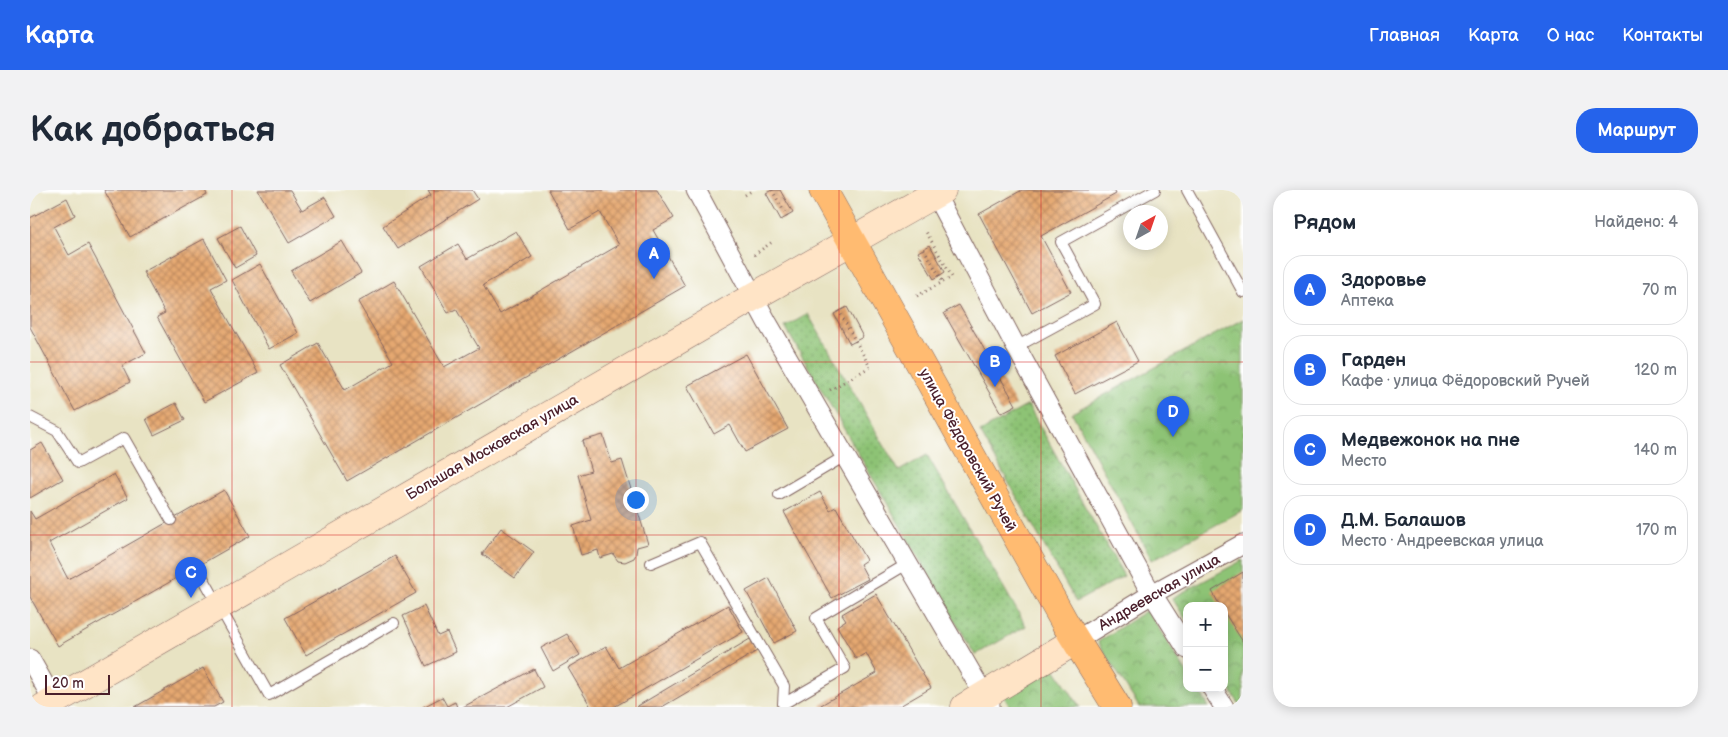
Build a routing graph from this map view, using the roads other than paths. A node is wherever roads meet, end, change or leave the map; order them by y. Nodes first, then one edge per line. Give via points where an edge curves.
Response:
1 (696, 190) edge
2 (824, 190) edge
3 (1155, 190) edge
4 (1187, 190) edge
5 (936, 191) edge
6 (852, 242) junction
7 (1243, 292) edge
8 (753, 297) junction
9 (1016, 347) junction
10 (30, 417) edge
11 (845, 456) junction
12 (779, 495) dead end
13 (171, 520) dead end
14 (1243, 544) edge
15 (651, 563) dead end
16 (907, 564) junction
17 (197, 567) dead end
18 (1152, 594) junction
19 (218, 605) junction
20 (394, 622) dead end
21 (1075, 641) junction
22 (1186, 647) edge
23 (30, 659) edge
24 (1215, 692) edge
25 (980, 703) edge
26 (52, 705) edge
27 (782, 706) edge
28 (1117, 707) edge
29 (1224, 707) edge

1 - 8 street
2 - 6 main road, улица Фёдоровский Ручей
3 - 9 lane via 1061,242 1095,304
4 - 7 lane
5 - 6 street, Большая Московская улица
5 - 9 street
6 - 8 street, Большая Московская улица
6 - 21 main road, улица Фёдоровский Ручей
8 - 11 street
8 - 19 street, Большая Московская улица
9 - 18 street
10 - 13 lane via 57,431 78,463 124,438
11 - 12 lane
11 - 16 street
14 - 18 street, Андреевская улица
15 - 27 lane via 700,542 784,686
16 - 25 street
16 - 27 lane via 816,618 844,668
17 - 19 lane
18 - 21 street, Андреевская улица
18 - 22 street
19 - 20 lane via 269,695
19 - 26 street, Большая Московская улица
21 - 25 street
21 - 28 main road, улица Фёдоровский Ручей
23 - 26 street
24 - 29 street

